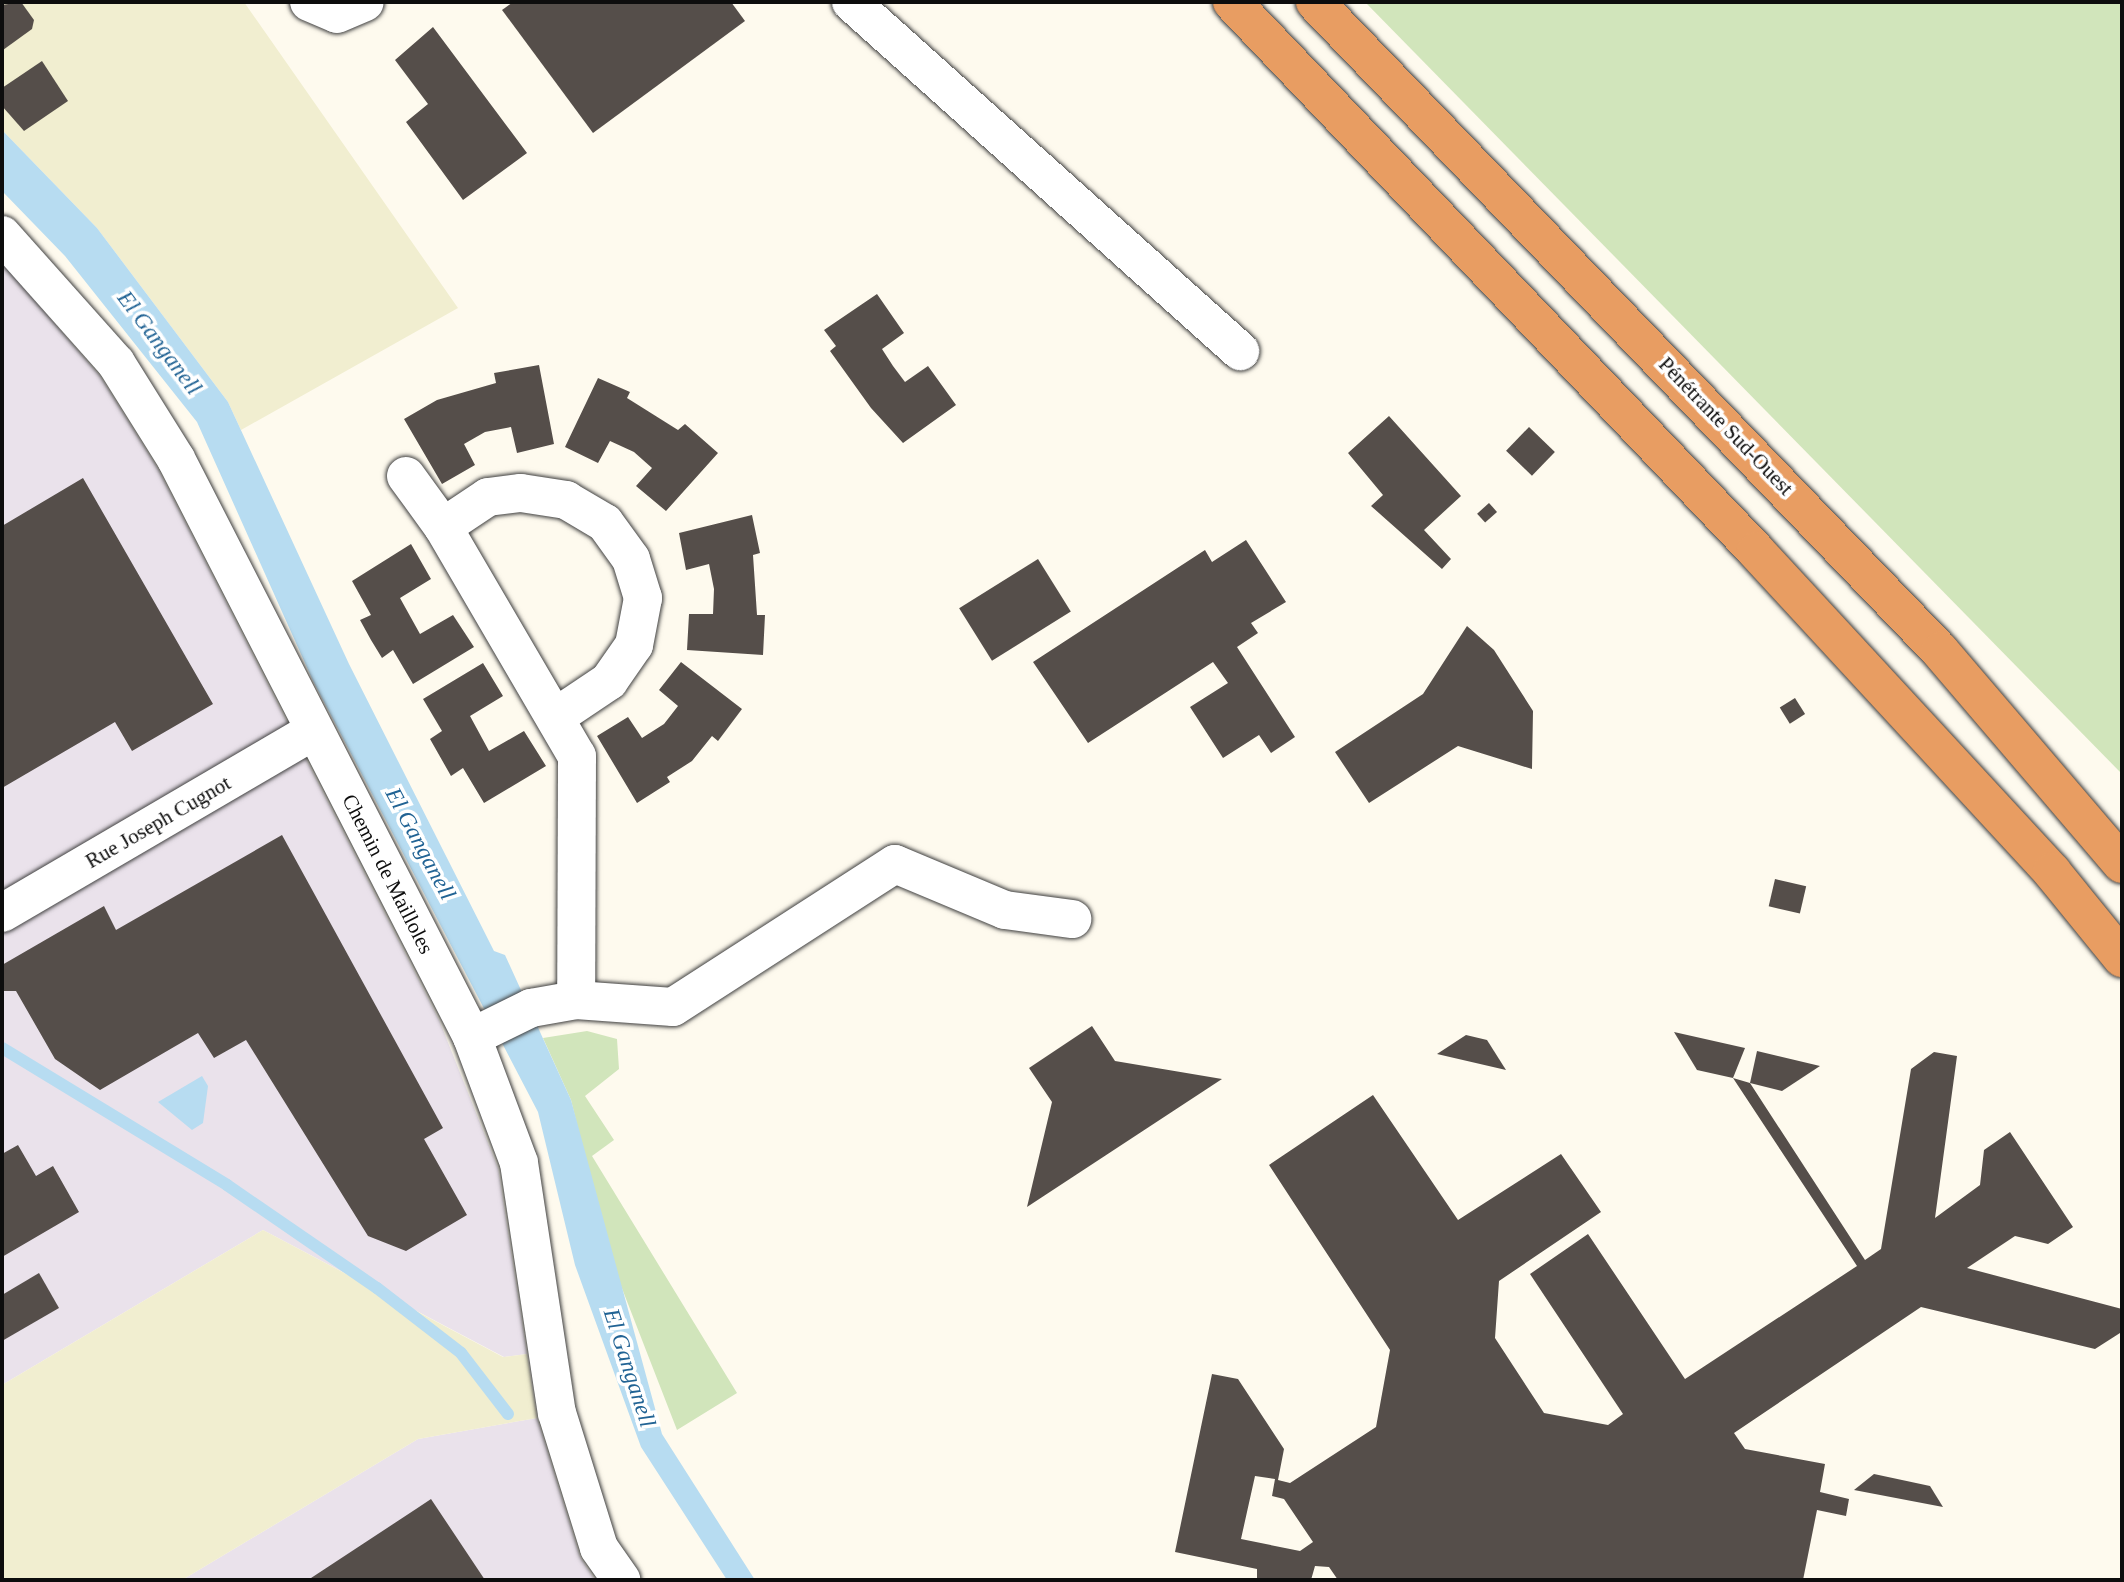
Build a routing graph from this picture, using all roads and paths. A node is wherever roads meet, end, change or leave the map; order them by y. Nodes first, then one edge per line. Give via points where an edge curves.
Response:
1 (309, 2) edge
2 (365, 2) edge
3 (851, 2) edge
4 (1232, 2) edge
5 (1315, 2) edge
6 (2, 235) edge
7 (1240, 351) dead end
8 (406, 476) dead end
9 (443, 527) junction
10 (557, 716) junction
11 (314, 731) junction
12 (2122, 863) edge
13 (2, 913) edge
14 (1072, 919) dead end
15 (2122, 958) edge
16 (576, 1000) junction
17 (484, 1032) junction
18 (621, 1580) edge

1 - 2 street via 337,14
3 - 7 street
4 - 15 highway via 1551,333 2052,872
5 - 12 highway, Pénétrante Sud-Ouest via 1940,651
6 - 11 street, Chemin de Mailloles via 116,363 176,459
8 - 9 street
9 - 10 street
9 - 10 street via 488,497 521,493 565,500 605,523 631,559 643,598 634,645 609,681
10 - 16 street via 576,756
11 - 13 street, Rue Joseph Cugnot
11 - 17 street, Chemin de Mailloles
14 - 16 street via 1005,910 895,864 673,1007
16 - 17 street via 531,1008
17 - 18 street, Chemin de Mailloles via 519,1163 558,1413 598,1548

